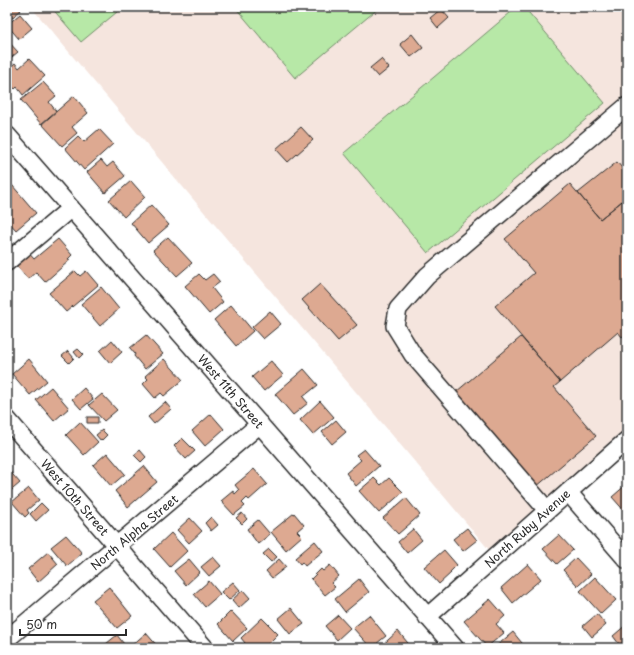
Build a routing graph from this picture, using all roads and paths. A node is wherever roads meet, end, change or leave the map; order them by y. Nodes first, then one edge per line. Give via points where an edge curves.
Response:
1 (627, 106) edge
2 (7, 134) edge
3 (72, 208) junction
4 (7, 262) edge
5 (7, 419) edge
6 (260, 424) junction
7 (627, 440) edge
8 (568, 492) junction
9 (547, 510) junction
10 (117, 546) junction
11 (627, 560) edge
12 (427, 617) junction
13 (7, 639) edge
14 (205, 648) edge
15 (455, 648) edge

1 - 9 street via 427,276 398,309 395,326 413,355
2 - 3 street, West 11th Street
3 - 4 street
3 - 6 street, West 11th Street
5 - 10 street, West 10th Street
6 - 10 street, North Alpha Street
6 - 12 street, West 11th Street
7 - 8 street, North Ruby Avenue
8 - 9 street, North Ruby Avenue
8 - 11 street
9 - 12 street, North Ruby Avenue
10 - 13 street, North Alpha Street
10 - 14 street, West 10th Street
12 - 15 street, West 11th Street

